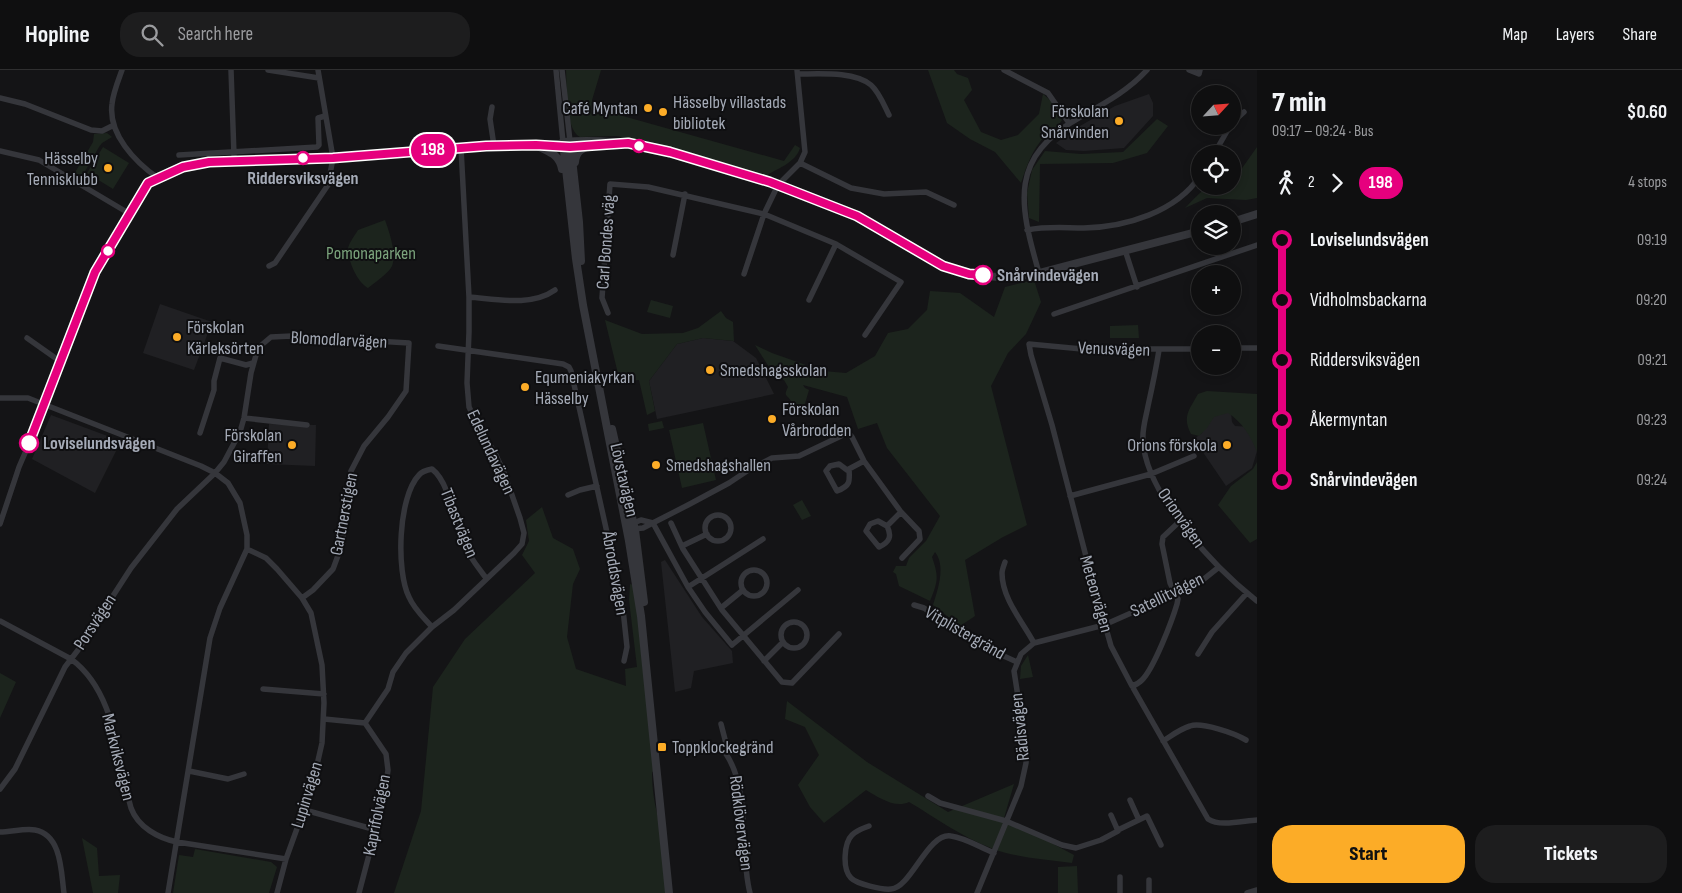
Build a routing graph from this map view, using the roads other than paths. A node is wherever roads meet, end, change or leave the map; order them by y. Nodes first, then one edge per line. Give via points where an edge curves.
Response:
1 (122, 70) edge
2 (231, 70) edge
3 (268, 70) edge
4 (318, 70) edge
5 (556, 70) edge
6 (562, 70) edge
7 (1004, 70) edge
8 (1147, 70) edge
9 (1189, 70) edge
10 (1200, 70) edge
11 (798, 72) edge
12 (319, 78) junction
13 (0, 98) edge
14 (492, 108) dead end
15 (1244, 112) dead end
16 (889, 115) dead end
17 (1241, 115) edge
18 (325, 116) junction
19 (1069, 123) junction
20 (114, 125) junction
21 (618, 143) junction
22 (567, 144) junction
23 (536, 145) junction
24 (590, 145) junction
25 (494, 146) junction
26 (461, 148) junction
27 (0, 151) edge
28 (234, 152) junction
29 (179, 155) dead end
30 (333, 158) junction
31 (234, 161) junction
32 (800, 163) junction
33 (158, 178) junction
34 (567, 181) junction
35 (778, 185) junction
36 (575, 186) junction
37 (1191, 189) edge
38 (685, 194) junction
39 (954, 205) dead end
40 (130, 214) junction
41 (764, 214) junction
42 (1257, 214) edge
43 (1241, 219) edge
44 (1027, 230) junction
45 (1191, 233) edge
46 (836, 244) junction
47 (1257, 245) edge
48 (1125, 250) junction
49 (674, 255) dead end
50 (269, 266) dead end
51 (1039, 273) junction
52 (744, 274) dead end
53 (1137, 287) junction
54 (555, 290) dead end
55 (469, 297) junction
56 (809, 300) dead end
57 (608, 314) dead end
58 (1054, 314) dead end
59 (865, 334) dead end
60 (27, 338) dead end
61 (409, 343) joint
62 (1029, 344) joint
63 (438, 346) dead end
64 (1241, 348) edge
65 (1257, 348) edge
66 (1191, 349) edge
67 (468, 350) junction
68 (1159, 350) junction
69 (61, 362) junction
70 (253, 363) junction
71 (0, 398) edge
72 (46, 404) junction
73 (244, 418) junction
74 (307, 425) dead end
75 (200, 433) dead end
76 (1194, 456) dead end
77 (864, 461) junction
78 (850, 469) junction
79 (215, 473) junction
80 (1151, 474) junction
81 (597, 486) junction
82 (568, 495) dead end
83 (1070, 496) junction
84 (902, 512) junction
85 (1180, 522) junction
86 (653, 523) junction
87 (670, 523) dead end
88 (0, 524) edge
89 (634, 526) junction
90 (887, 526) junction
91 (626, 528) junction
92 (707, 534) junction
93 (763, 539) dead end
94 (682, 546) junction
95 (247, 549) junction
96 (902, 558) dead end
97 (1005, 562) dead end
98 (1219, 566) junction
99 (486, 578) junction
100 (702, 579) junction
101 (688, 587) junction
102 (743, 590) junction
103 (798, 590) dead end
104 (1175, 593) junction
105 (1247, 593) junction
106 (302, 598) junction
107 (1257, 601) edge
108 (914, 605) dead end
109 (721, 608) junction
110 (0, 621) edge
111 (1104, 625) junction
112 (432, 627) junction
113 (839, 634) dead end
114 (743, 636) junction
115 (783, 642) junction
116 (1034, 643) junction
117 (1198, 654) dead end
118 (71, 659) junction
119 (624, 661) dead end
120 (764, 661) junction
121 (1017, 662) junction
122 (1132, 686) junction
123 (263, 689) dead end
124 (324, 694) junction
125 (324, 719) junction
126 (366, 723) junction
127 (721, 724) dead end
128 (1246, 740) dead end
129 (1163, 741) junction
130 (189, 771) junction
131 (244, 774) dead end
132 (0, 789) edge
133 (928, 796) dead end
134 (1130, 800) dead end
135 (305, 810) junction
136 (1111, 815) dead end
137 (1139, 820) junction
138 (1257, 820) edge
139 (1006, 821) junction
140 (870, 826) dead end
141 (376, 830) junction
142 (1118, 830) junction
143 (0, 832) edge
144 (177, 842) junction
145 (1161, 845) dead end
146 (994, 853) junction
147 (286, 859) junction
148 (1120, 877) dead end
149 (1149, 880) dead end
150 (1257, 890) edge
151 (64, 893) edge
152 (168, 893) edge
153 (277, 893) edge
154 (359, 893) edge
155 (668, 893) edge
156 (672, 893) edge
157 (750, 893) edge
158 (977, 893) edge
159 (1120, 893) edge
160 (1149, 893) edge
161 (1247, 893) edge

1 - 20 street via 112,105
2 - 28 street
3 - 12 street
4 - 12 street
5 - 22 street, Lövstavägen
6 - 22 street, Lövstavägen
7 - 19 street via 1048,93
8 - 19 street via 1115,98
9 - 10 street via 1199,74
11 - 16 street via 862,79 872,86
11 - 32 street via 805,144
12 - 18 street
13 - 20 street via 31,106 91,130 102,131
14 - 25 street via 490,119
15 - 17 street
18 - 28 street via 318,118 317,147
18 - 30 street
19 - 44 street via 1049,138 1027,172 1024,212
20 - 33 street via 135,159
21 - 22 street via 601,140
21 - 24 street
21 - 35 street via 670,152
22 - 23 street
22 - 24 street
22 - 34 street, Lövstavägen
22 - 36 street, Lövstavägen
23 - 25 street
23 - 34 street via 558,157
24 - 36 street via 576,155
25 - 26 street
26 - 30 street
26 - 55 street, Edelundavägen
27 - 40 street via 39,160
28 - 29 street
28 - 31 street
30 - 31 street
30 - 50 street via 328,186 275,263
31 - 33 street via 183,167
32 - 35 street
32 - 39 street via 852,188 884,194 926,192
33 - 40 street via 148,183
34 - 91 street, Lövstavägen via 583,305
35 - 41 street
35 - 51 street via 857,216 943,266 969,274 997,277
36 - 89 street, Lövstavägen via 590,321
37 - 44 street via 1172,204 1138,218 1104,226
38 - 41 street, Carl Bondes väg
38 - 49 street
38 - 57 street, Carl Bondes väg via 610,184 602,298
40 - 69 street via 95,272
41 - 46 street, Carl Bondes väg
41 - 52 street
42 - 43 street
44 - 51 street
45 - 48 street
46 - 56 street
46 - 59 street, Carl Bondes väg via 901,282
47 - 53 street
48 - 51 street
48 - 53 street
53 - 58 street
54 - 55 street via 537,298 511,301
55 - 67 street, Edelundavägen
60 - 69 street
61 - 70 street, Blomodlarvägen via 271,337 258,348
61 - 106 street, Gartnerstigen via 406,391 364,446 350,471 342,508 343,542 332,569
62 - 68 street, Venusvägen via 1082,349
62 - 83 street, Meteorvägen
63 - 67 street, Åbroddsvägen
64 - 65 street
66 - 68 street, Venusvägen
67 - 81 street, Åbroddsvägen via 569,367
67 - 99 street, Edelundavägen via 469,407 494,451 524,533 522,544
68 - 80 street, Orionvägen via 1142,439
69 - 72 street
70 - 73 street, Blomodlarvägen
70 - 75 street via 246,365 220,358
71 - 72 street via 28,398
72 - 79 street
72 - 88 street
73 - 74 street
73 - 79 street, Blomodlarvägen via 224,462
76 - 80 street, Orionvägen
77 - 78 street
77 - 84 street
77 - 86 street via 847,431 799,456 772,458
78 - 78 street via 840,464 830,466 826,471 837,490 845,488 850,480
79 - 95 street via 228,483 240,503
79 - 118 street, Porsvägen via 178,509 131,568
80 - 83 street
80 - 85 street, Orionvägen
81 - 82 street
81 - 119 street, Åbroddsvägen via 622,600 627,647
83 - 111 street, Meteorvägen
84 - 90 street
84 - 96 street via 919,531 920,539
85 - 98 street, Orionvägen
85 - 104 street via 1167,532 1162,544
86 - 89 street
86 - 101 street
87 - 94 street
89 - 91 street
89 - 156 street, Lövstavägen
90 - 90 street via 878,522 870,524 866,531 880,547 890,538
91 - 155 street, Lövstavägen via 641,616
92 - 92 street via 713,539 725,539 731,525 718,515 710,518 706,525
92 - 94 street
93 - 100 street
94 - 100 street
95 - 106 street, Lupinvägen via 266,558
95 - 130 street via 210,638
97 - 116 street via 1002,573 1006,591
98 - 104 street, Satellitvägen via 1198,583
98 - 105 street, Orionvägen
99 - 112 street, Edelundavägen
99 - 112 street, Tibastvägen via 462,542 438,473 432,469 418,475 404,508 402,569 408,596
100 - 101 street
100 - 109 street
101 - 114 street via 732,645
102 - 102 street via 754,596 762,593 766,586 763,574 755,570 747,572 741,582
102 - 109 street
103 - 114 street
104 - 111 street, Satellitvägen
104 - 122 street via 1177,604 1160,648 1141,682
105 - 107 street, Orionvägen
105 - 117 street via 1212,632
106 - 124 street, Lupinvägen via 313,620
108 - 121 street, Vitplistergränd via 924,608 973,642
109 - 114 street
110 - 118 street, Markviksvägen
111 - 116 street, Satellitvägen
111 - 122 street, Meteorvägen
112 - 126 street, Edelundavägen via 406,653
113 - 120 street via 792,683 782,682
114 - 120 street
115 - 115 street via 784,626 796,622 805,629 805,641 798,647 790,647
115 - 120 street
116 - 121 street
118 - 132 street, Porsvägen via 15,768
118 - 144 street, Markviksvägen via 94,682 103,699 132,812 148,830
121 - 139 street, Rädisvägen via 1014,671 1026,763 1021,786
122 - 129 street, Meteorvägen
123 - 124 street
124 - 125 street, Lupinvägen
125 - 126 street
125 - 135 street, Lupinvägen via 322,743
126 - 141 street, Kaprifolvägen via 386,754 388,770
127 - 157 street, Rödklövervägen via 743,812
128 - 129 street via 1238,735 1192,725
129 - 138 street, Meteorvägen via 1208,819 1213,822
130 - 131 street via 228,779
130 - 144 street
133 - 139 street via 940,803
134 - 137 street
135 - 141 street
135 - 147 street, Lupinvägen
136 - 142 street
137 - 142 street
137 - 145 street via 1147,816
139 - 142 street via 1076,848
139 - 146 street, Rädisvägen
140 - 146 street via 849,839 846,870 855,881 879,888 891,890 900,885 935,842 944,836 958,838
141 - 154 street, Kaprifolvägen
143 - 151 street via 34,830 52,840
144 - 147 street, Markviksvägen
144 - 152 street
146 - 158 street, Rädisvägen
147 - 153 street, Lupinvägen
148 - 159 street
149 - 160 street
150 - 161 street

